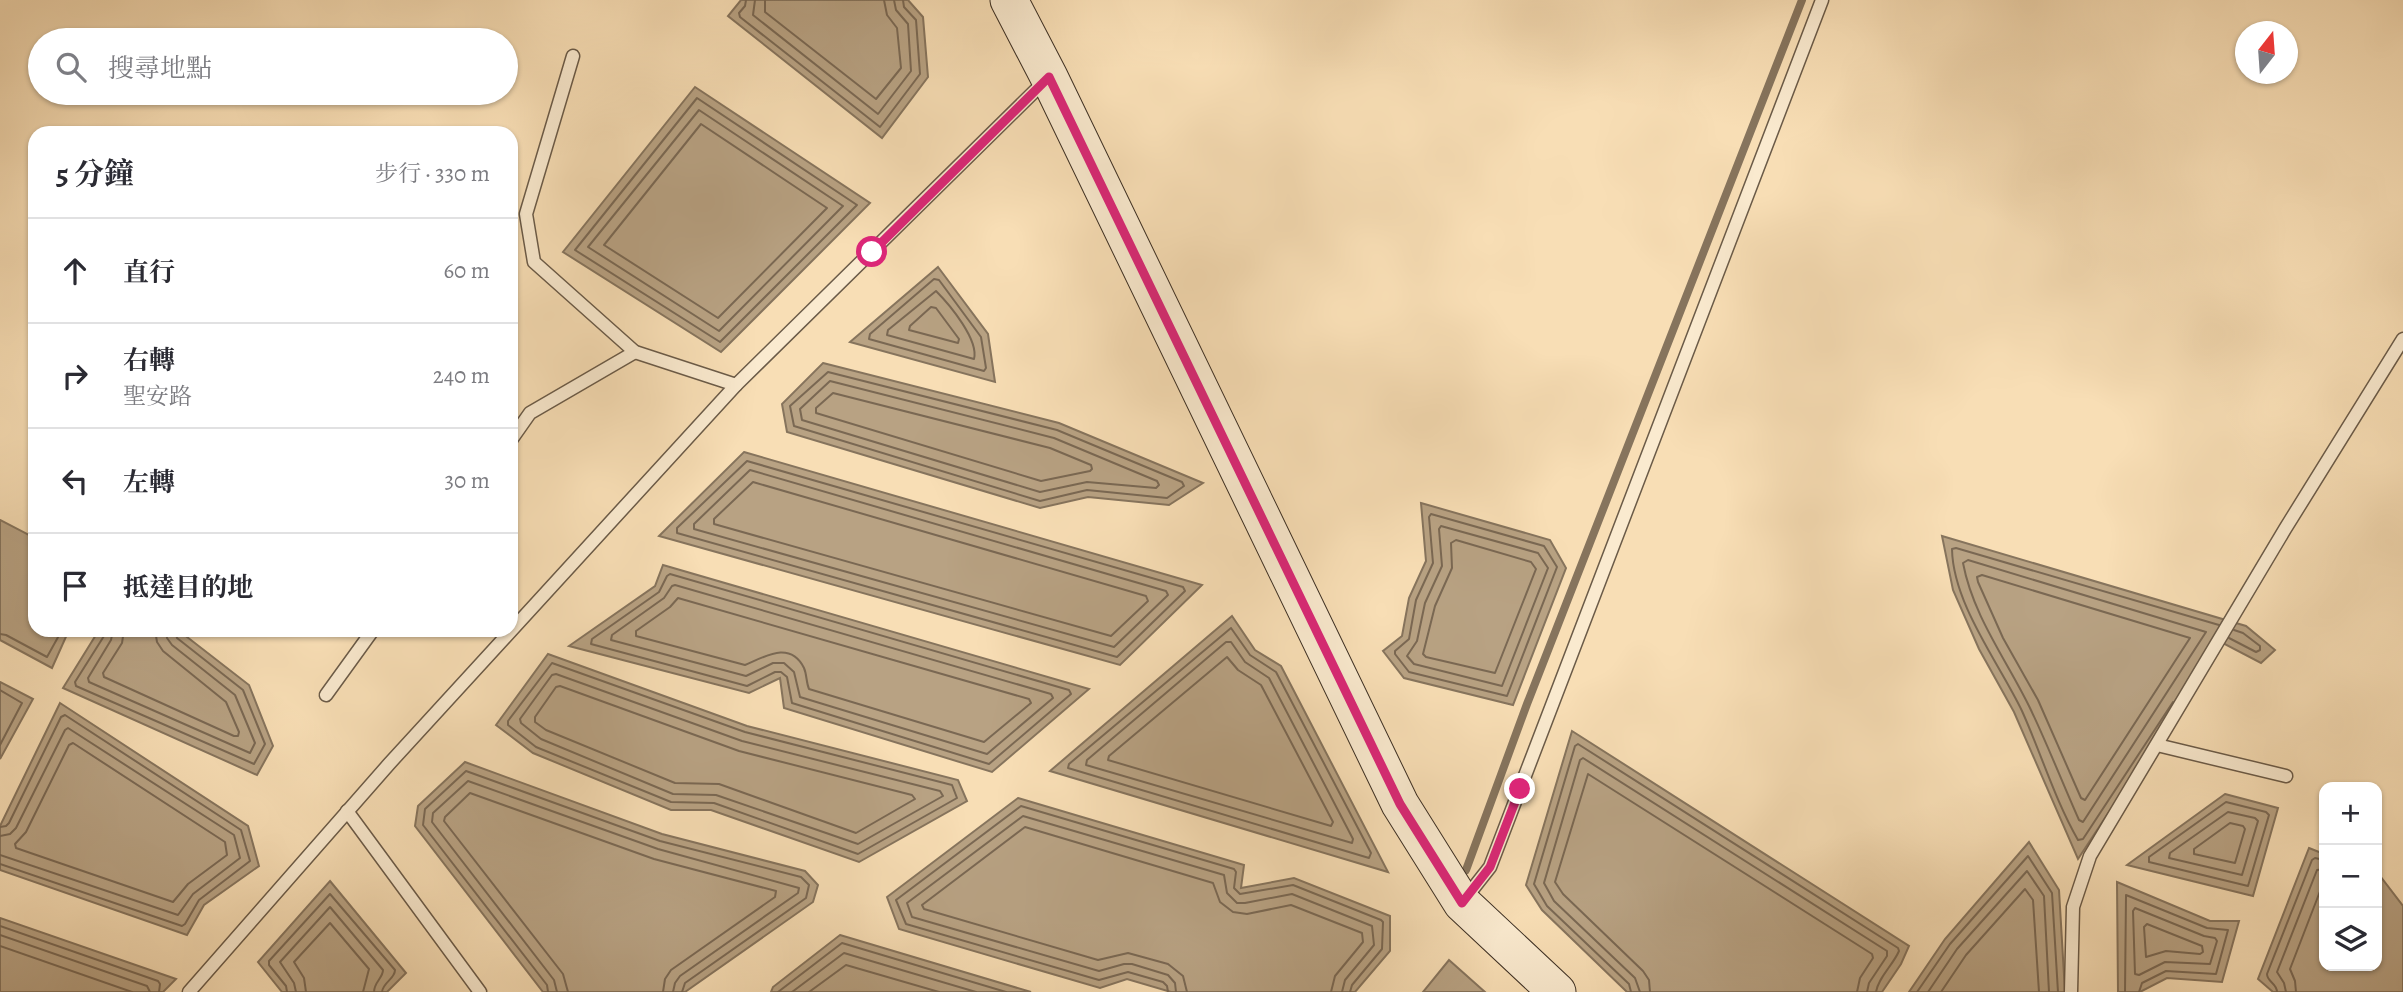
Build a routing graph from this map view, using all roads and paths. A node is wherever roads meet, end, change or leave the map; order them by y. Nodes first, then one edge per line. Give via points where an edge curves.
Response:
1 (1009, 0) edge
2 (1822, 0) edge
3 (573, 56) dead end
4 (1049, 77) junction
5 (2403, 339) edge
6 (635, 352) junction
7 (736, 385) junction
8 (518, 430) edge
9 (518, 622) edge
10 (368, 637) edge
11 (505, 637) edge
12 (326, 695) dead end
13 (2157, 745) junction
14 (2286, 776) dead end
15 (347, 811) junction
16 (1462, 903) junction
17 (189, 992) edge
18 (480, 992) edge
19 (1557, 992) edge
20 (2071, 992) edge

1 - 4 street
2 - 16 lane via 1490,867
3 - 6 lane via 526,214 534,262
4 - 7 lane
4 - 16 street via 1400,804
5 - 13 lane
6 - 7 lane
6 - 8 lane via 530,413
7 - 9 lane
10 - 12 lane
11 - 15 lane
13 - 14 lane
13 - 20 lane via 2090,856 2073,907
15 - 17 lane
15 - 18 lane
16 - 19 street

